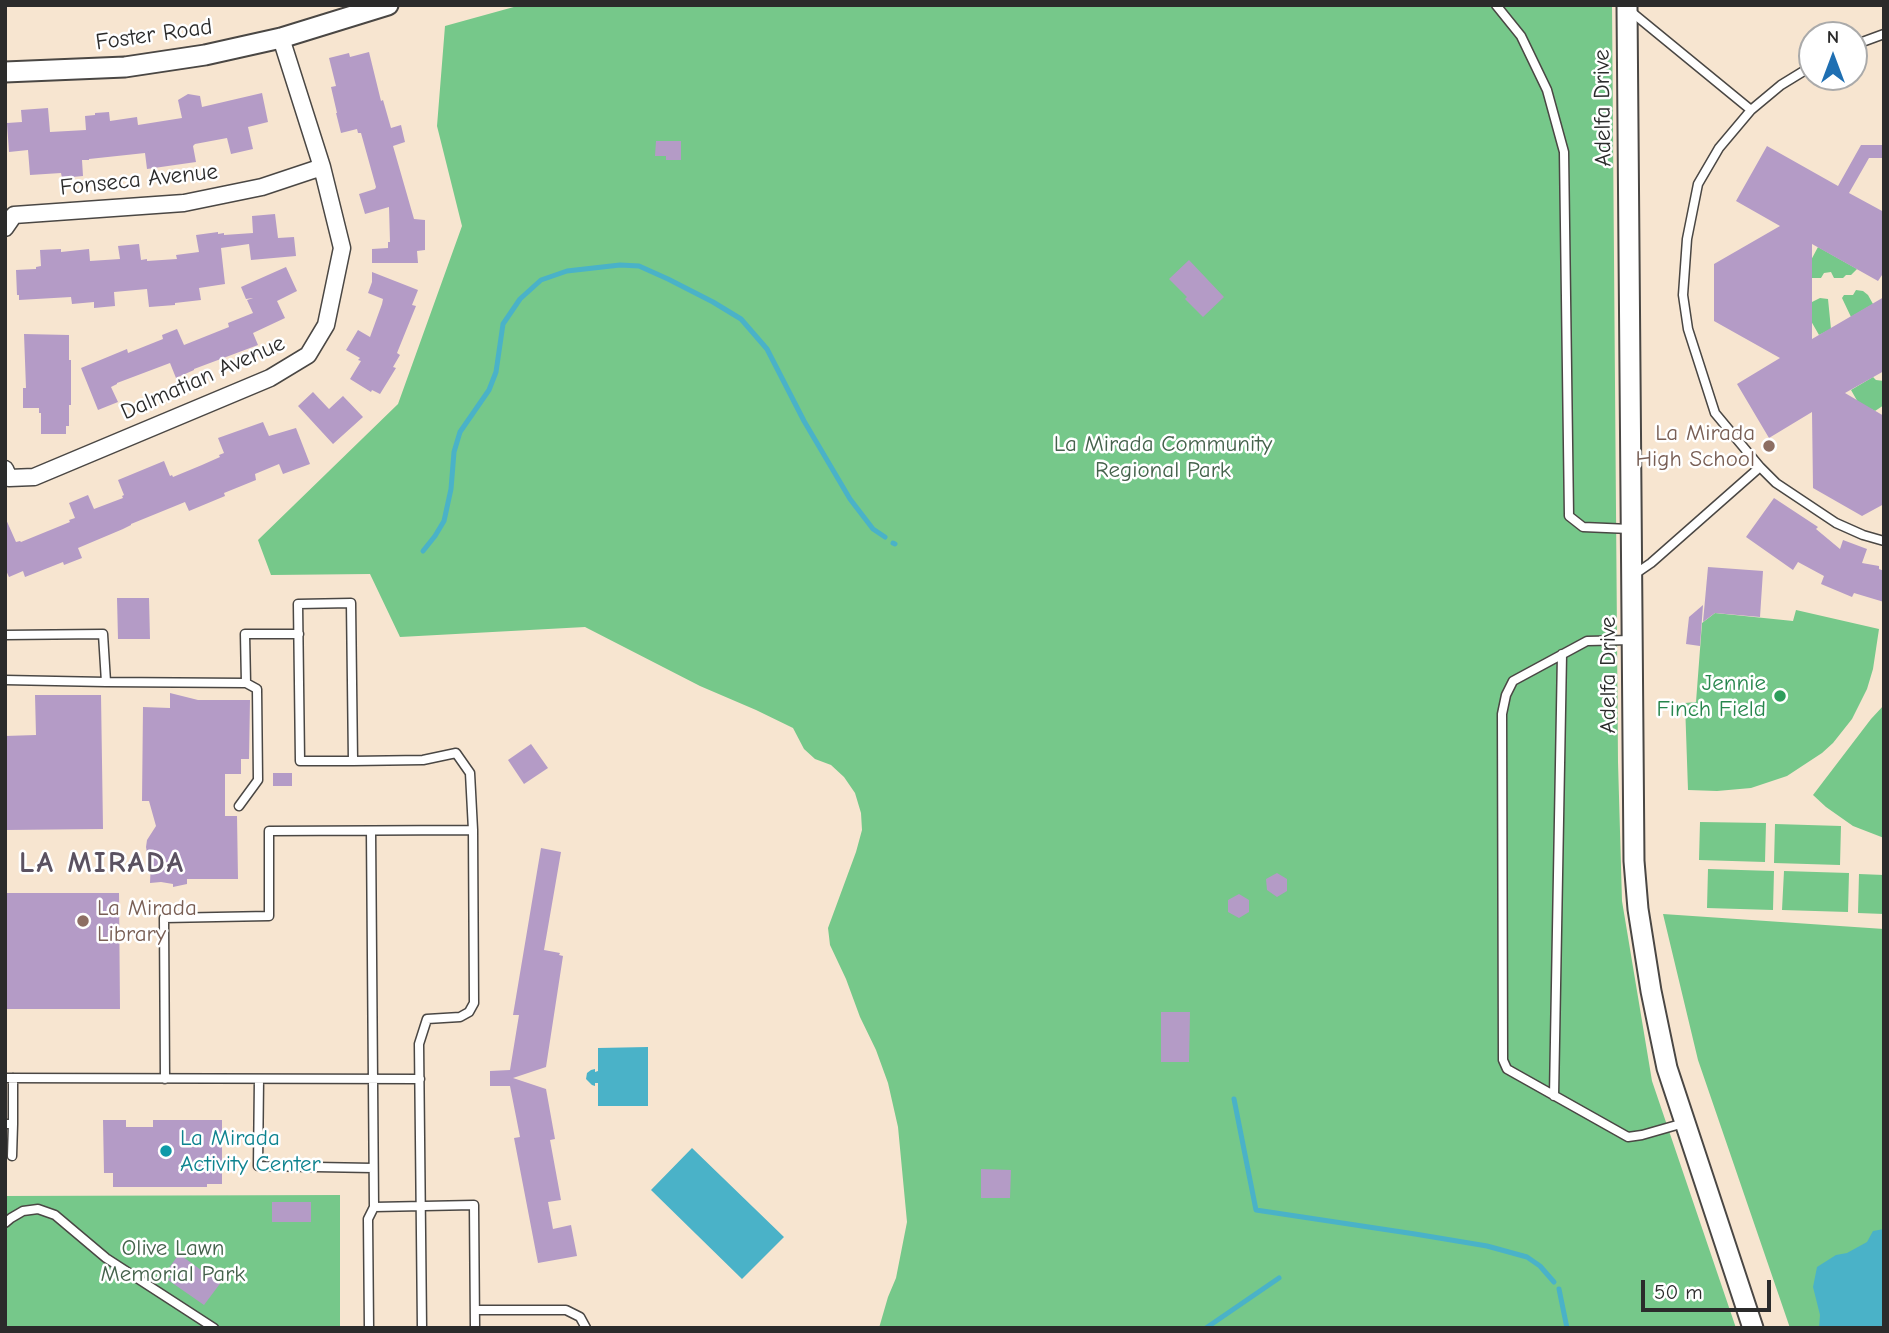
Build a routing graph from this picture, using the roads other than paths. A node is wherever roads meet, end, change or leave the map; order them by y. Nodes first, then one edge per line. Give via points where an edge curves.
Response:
1 (388, 5) edge
2 (1496, 5) edge
3 (1627, 7) edge
4 (281, 38) junction
5 (5, 72) edge
6 (1798, 75) edge
7 (1751, 110) junction
8 (322, 167) junction
9 (5, 228) edge
10 (1760, 467) junction
11 (5, 469) edge
12 (1631, 530) junction
13 (1884, 541) edge
14 (1632, 576) junction
15 (299, 634) junction
16 (5, 635) edge
17 (1632, 640) junction
18 (1562, 654) junction
19 (5, 680) edge
20 (106, 682) junction
21 (246, 682) junction
22 (353, 761) junction
23 (239, 806) dead end
24 (473, 830) junction
25 (371, 831) junction
26 (9, 1078) edge
27 (165, 1079) junction
28 (259, 1079) junction
29 (372, 1079) junction
30 (420, 1079) junction
31 (1554, 1096) junction
32 (1685, 1123) junction
33 (9, 1125) edge
34 (12, 1156) dead end
35 (373, 1168) junction
36 (421, 1206) junction
37 (374, 1207) junction
38 (5, 1223) edge
39 (475, 1310) junction
40 (214, 1328) edge
41 (369, 1328) edge
42 (422, 1328) edge
43 (475, 1328) edge
44 (586, 1328) edge
45 (1753, 1328) edge

1 - 4 street, Foster Road
2 - 12 lane via 1521,36 1547,90 1564,152 1569,516 1583,527
3 - 7 lane
3 - 12 street, Adelfa Drive
4 - 5 street, Foster Road via 125,67
4 - 8 street, Dalmatian Avenue
6 - 7 lane
7 - 10 lane via 1719,148 1698,184 1687,239 1683,295 1688,328 1715,413
8 - 9 street, Fonseca Avenue via 262,187 184,203 14,215
8 - 11 street, Dalmatian Avenue via 342,248 326,325 308,355 270,378 34,477 9,478
10 - 13 lane via 1836,523
10 - 14 lane
12 - 14 street, Adelfa Drive
14 - 17 street, Adelfa Drive
15 - 21 lane via 245,634
15 - 22 lane via 300,761
15 - 22 lane via 298,604 351,603
16 - 20 lane via 103,634
17 - 18 lane via 1587,641
17 - 32 street, Adelfa Drive via 1638,909 1667,1068
18 - 31 lane
18 - 31 lane via 1513,681 1502,714 1503,1060 1507,1069
19 - 20 lane
20 - 21 lane
21 - 23 lane via 257,688 258,780
22 - 24 lane via 423,760 456,753 470,773
24 - 25 lane
24 - 30 lane via 474,1003 460,1017 427,1019 419,1044
25 - 27 lane via 269,831 269,916 164,918
25 - 29 lane
26 - 27 lane
26 - 33 lane
27 - 28 lane
28 - 29 lane
28 - 35 lane via 258,1166
29 - 30 lane
29 - 35 lane
30 - 36 lane
31 - 32 lane via 1628,1137
32 - 45 street, Adelfa Drive
33 - 34 lane
35 - 37 lane
36 - 37 lane
36 - 39 lane via 474,1205
36 - 42 lane
37 - 41 lane via 368,1219
38 - 40 lane via 23,1211 38,1209 55,1215 106,1258
39 - 43 lane
39 - 44 lane via 566,1310 580,1317

